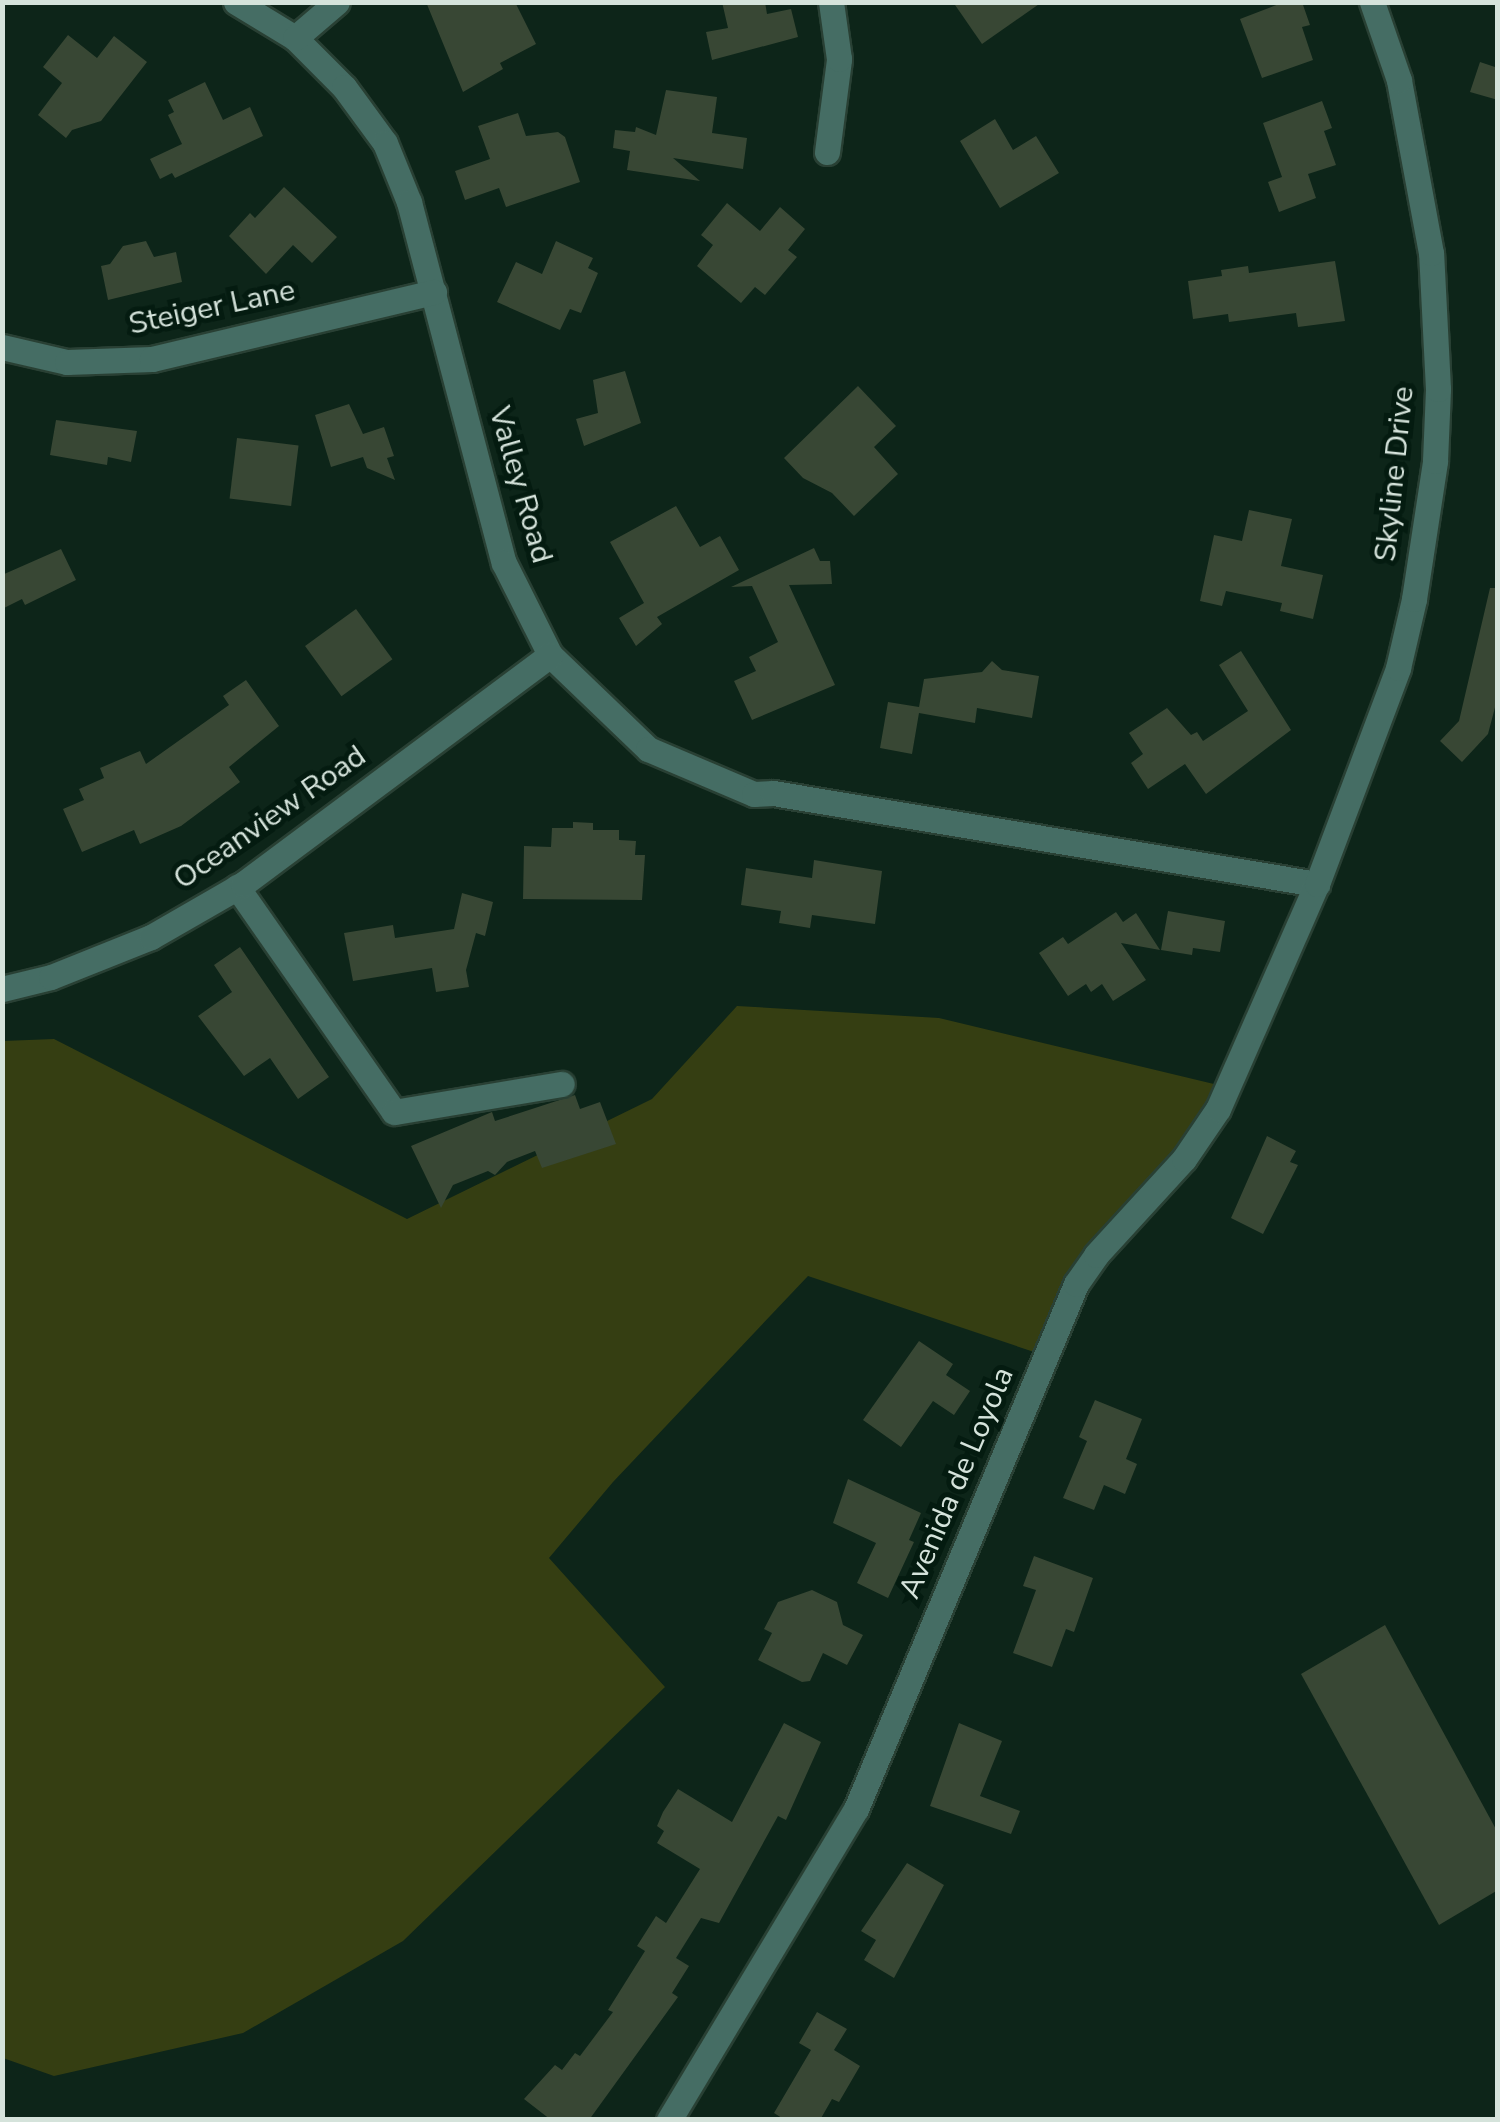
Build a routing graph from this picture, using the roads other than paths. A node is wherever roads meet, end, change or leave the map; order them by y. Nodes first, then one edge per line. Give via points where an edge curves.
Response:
1 (236, 2) edge
2 (337, 2) edge
3 (831, 2) edge
4 (1372, 2) edge
5 (295, 38) junction
6 (827, 152) dead end
7 (434, 292) junction
8 (2, 347) edge
9 (550, 655) junction
10 (1317, 884) junction
11 (237, 888) junction
12 (2, 989) edge
13 (562, 1084) dead end
14 (668, 2120) edge

1 - 5 street, Valley Road
2 - 5 street
3 - 6 street via 839,59
4 - 10 street, Skyline Drive via 1399,80 1431,253 1435,461 1398,668
5 - 7 street, Valley Road via 344,86 385,144
7 - 8 street, Steiger Lane via 152,359 67,362
7 - 9 street, Valley Road via 504,563
9 - 10 street, Valley Road via 648,749 754,794
9 - 11 street, Oceanview Road
10 - 14 street, Avenida de Loyola via 1218,1109 1184,1159 1076,1284 856,1809
11 - 12 street, Oceanview Road via 152,937
11 - 13 street via 394,1112

